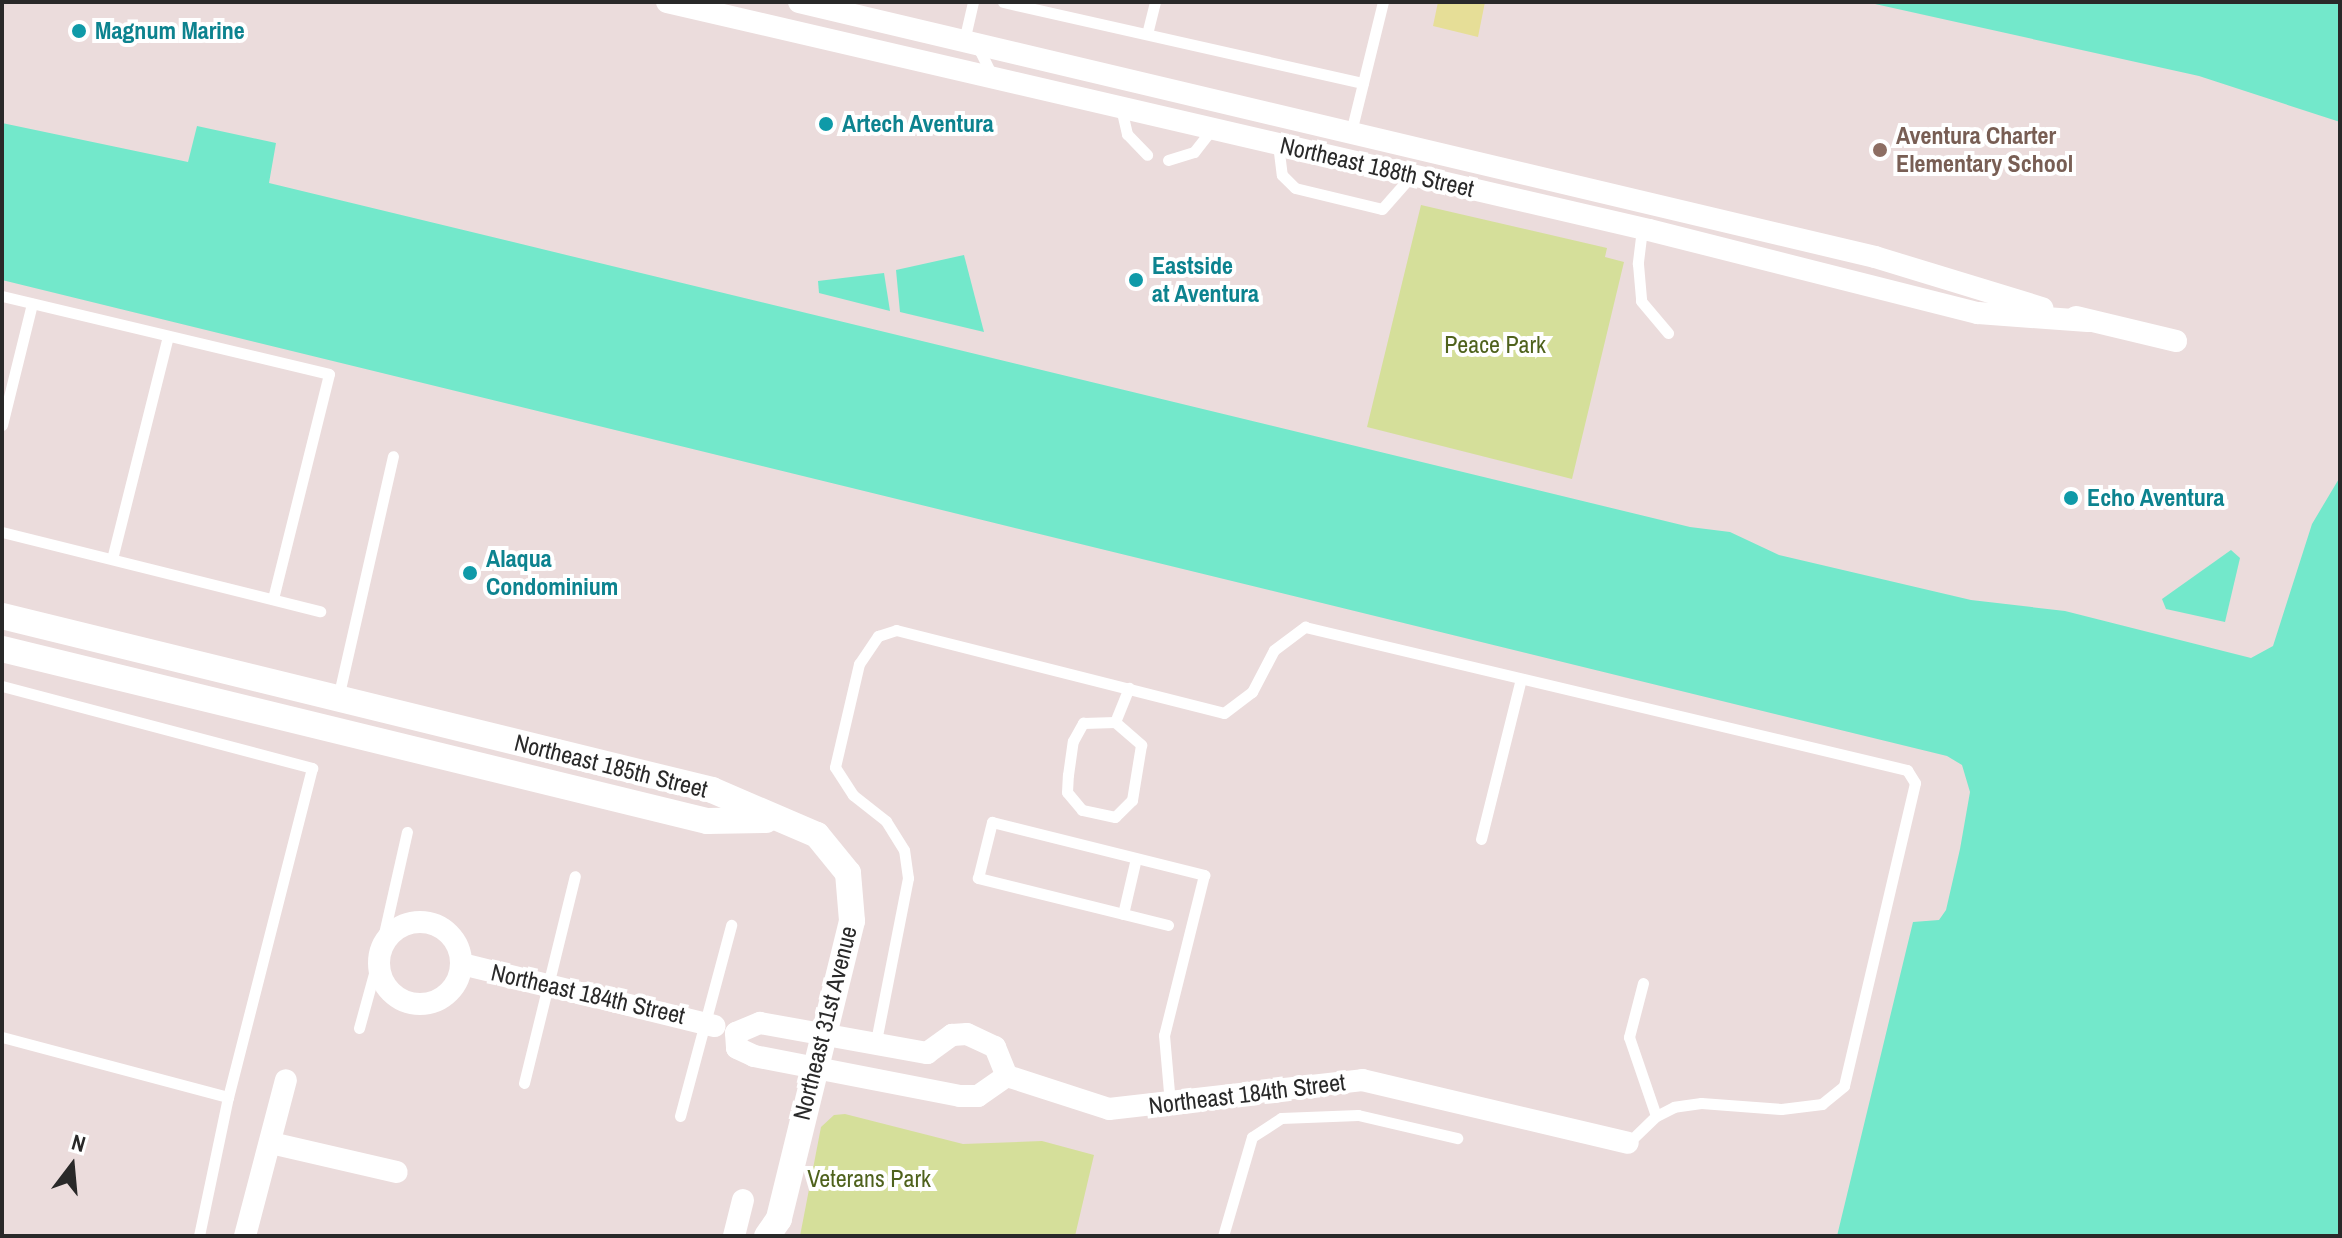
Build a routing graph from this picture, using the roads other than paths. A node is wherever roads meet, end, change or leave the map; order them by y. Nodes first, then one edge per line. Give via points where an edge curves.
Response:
1 (667, 2) edge
2 (799, 2) edge
3 (973, 2) edge
4 (1003, 2) edge
5 (1155, 2) edge
6 (1383, 2) edge
7 (1147, 34) junction
8 (964, 41) junction
9 (993, 78) junction
10 (1363, 83) junction
11 (1121, 108) junction
12 (1212, 129) junction
13 (1347, 131) junction
14 (1278, 144) junction
15 (1399, 144) junction
16 (1147, 155) dead end
17 (1338, 158) junction
18 (1168, 160) dead end
19 (1408, 174) junction
20 (1673, 209) junction
21 (1645, 229) junction
22 (1892, 262) junction
23 (1939, 278) junction
24 (1862, 284) junction
25 (2, 296) edge
26 (32, 304) junction
27 (1951, 306) junction
28 (2088, 321) junction
29 (1668, 333) dead end
30 (168, 336) junction
31 (2176, 341) dead end
32 (2, 425) edge
33 (393, 456) dead end
34 (2, 532) edge
35 (112, 559) junction
36 (273, 599) junction
37 (320, 611) dead end
38 (2, 616) edge
39 (2, 649) edge
40 (1521, 679) junction
41 (2, 686) edge
42 (1129, 688) junction
43 (338, 699) junction
44 (1115, 722) junction
45 (608, 765) junction
46 (600, 797) junction
47 (773, 820) junction
48 (407, 832) dead end
49 (1481, 839) dead end
50 (1136, 858) junction
51 (575, 876) dead end
52 (1123, 914) junction
53 (731, 925) dead end
54 (1168, 925) dead end
55 (380, 953) junction
56 (462, 964) junction
57 (1643, 983) dead end
58 (547, 985) junction
59 (359, 1028) dead end
60 (721, 1028) junction
61 (822, 1035) junction
62 (2, 1037) edge
63 (876, 1041) junction
64 (814, 1067) junction
65 (1007, 1076) junction
66 (286, 1080) dead end
67 (524, 1083) dead end
68 (228, 1097) junction
69 (1170, 1104) junction
70 (680, 1116) dead end
71 (1656, 1116) junction
72 (1457, 1138) dead end
73 (271, 1143) junction
74 (1628, 1143) joint
75 (397, 1172) dead end
76 (743, 1200) dead end
77 (776, 1230) edge
78 (199, 1236) edge
79 (245, 1236) edge
80 (734, 1236) edge
81 (1223, 1236) edge

1 - 9 street, Northeast 188th Street
2 - 8 street, Northeast 188th Street
3 - 8 lane
4 - 7 lane
5 - 7 lane
6 - 10 lane
7 - 10 lane
8 - 9 lane via 980,51
8 - 13 street, Northeast 188th Street
9 - 11 street, Northeast 188th Street
10 - 13 lane
11 - 12 street, Northeast 188th Street
11 - 16 lane via 1127,134
12 - 14 street, Northeast 188th Street
12 - 18 lane via 1194,152
13 - 15 street, Northeast 188th Street
13 - 17 lane
14 - 17 street, Northeast 188th Street
14 - 19 lane via 1282,175 1295,188 1382,209
15 - 19 lane
15 - 20 street, Northeast 188th Street
17 - 19 street, Northeast 188th Street
19 - 21 street, Northeast 188th Street
20 - 21 lane
20 - 22 street, Northeast 188th Street
21 - 24 street, Northeast 188th Street
21 - 29 lane via 1638,264 1641,301
22 - 23 street, Northeast 188th Street
22 - 24 lane
23 - 27 lane
23 - 28 street, Northeast 188th Street
24 - 27 street, Northeast 188th Street
25 - 26 lane
26 - 30 lane
26 - 32 lane
27 - 28 street, Northeast 188th Street
28 - 31 street, Northeast 188th Street
30 - 35 lane
30 - 36 lane via 329,374
33 - 43 lane
34 - 35 lane
35 - 36 lane
36 - 37 lane
38 - 43 street, Northeast 185th Street
39 - 46 street, Northeast 185th Street
40 - 42 lane via 1305,627 1274,650 1252,692 1224,713
40 - 49 lane
40 - 71 lane via 1907,770 1915,783 1844,1086 1822,1104 1781,1109 1701,1103
41 - 68 lane via 312,768
42 - 44 lane
42 - 63 lane via 896,630 878,636 859,664 835,767 853,795 886,821 904,850 908,878
43 - 45 street, Northeast 185th Street
44 - 44 lane via 1083,723 1073,741 1067,792 1082,810 1115,817 1132,800 1141,745
45 - 46 street
45 - 47 street, Northeast 185th Street via 712,790
46 - 47 street, Northeast 185th Street via 707,821
47 - 61 street, Northeast 31st Avenue via 817,835 839,857 851,882 852,921
48 - 55 lane
50 - 52 lane
50 - 52 lane via 992,822 981,864 978,878
50 - 69 lane via 1204,875 1164,1035
51 - 58 lane
52 - 54 lane
53 - 60 lane
55 - 56 street via 409,923 434,924 454,940
55 - 56 street via 388,990 418,1004 448,993
55 - 59 lane
56 - 58 street, Northeast 184th Street
57 - 71 lane via 1629,1037
58 - 60 street, Northeast 184th Street
58 - 67 lane
60 - 61 street, Northeast 184th Street via 760,1023
60 - 64 street, Northeast 184th Street via 744,1052
60 - 70 lane
61 - 63 street, Northeast 184th Street
61 - 64 street, Northeast 31st Avenue
62 - 68 lane
63 - 65 street, Northeast 184th Street via 927,1053 952,1035 967,1034 995,1047
64 - 65 street, Northeast 184th Street via 960,1096 978,1096
64 - 77 street, Northeast 31st Avenue
65 - 69 street, Northeast 184th Street via 1109,1109
66 - 73 street
68 - 78 lane
69 - 74 street, Northeast 184th Street via 1362,1080
71 - 74 lane
72 - 81 lane via 1358,1115 1281,1118 1252,1137
73 - 75 street
73 - 79 street
76 - 80 street

